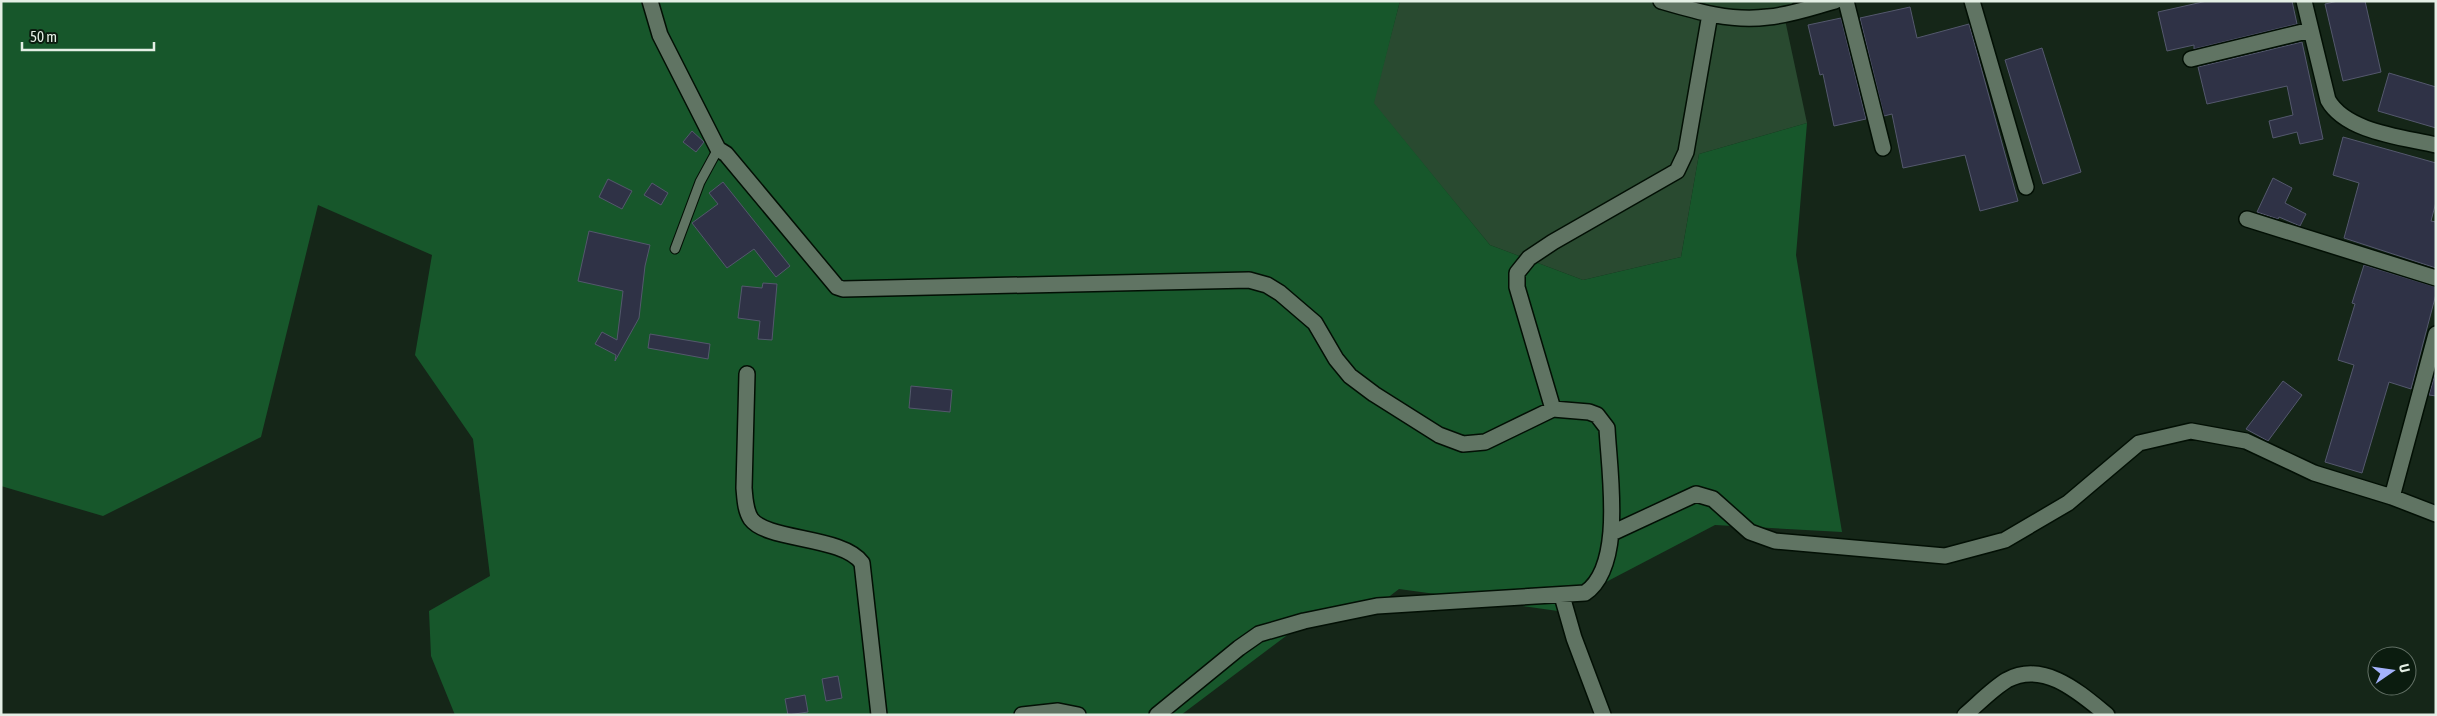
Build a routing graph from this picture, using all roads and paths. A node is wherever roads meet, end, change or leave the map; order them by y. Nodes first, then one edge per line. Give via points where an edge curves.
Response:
1 (650, 1) edge
2 (1661, 1) edge
3 (1836, 1) edge
4 (1846, 1) edge
5 (1972, 1) edge
6 (2304, 1) edge
7 (1710, 14) junction
8 (2311, 30) junction
9 (2191, 59) dead end
10 (2436, 145) edge
11 (1883, 148) dead end
12 (718, 149) junction
13 (2026, 187) dead end
14 (2247, 220) dead end
15 (674, 250) dead end
16 (2436, 278) edge
17 (2436, 334) edge
18 (747, 374) dead end
19 (1553, 409) junction
20 (2392, 497) junction
21 (2436, 514) edge
22 (1612, 533) junction
23 (1562, 596) junction
24 (879, 715) edge
25 (1022, 715) edge
26 (1078, 715) edge
27 (1157, 715) edge
28 (1603, 715) edge
29 (1965, 715) edge
30 (2107, 715) edge

1 - 12 street via 660,35
2 - 7 street
3 - 7 street via 1767,18
4 - 11 street
5 - 13 street
6 - 8 street
7 - 19 street via 1686,152 1680,167 1674,175 1553,242 1529,258 1517,273 1517,287
8 - 9 street
8 - 10 street via 2328,100 2334,111 2356,125
12 - 15 lane via 700,182
12 - 19 street via 726,154 837,287 843,289 1249,280 1280,293 1315,324 1350,376 1439,435 1463,444 1484,442
14 - 16 street
17 - 20 street
18 - 24 street via 744,488 751,520 766,529 837,547 856,555 862,563
19 - 22 street via 1589,412 1597,415 1607,428
20 - 21 street
20 - 22 street via 2314,472 2246,442 2191,431 2139,443 2068,503 2005,540 1945,556 1775,541 1750,532 1713,499 1696,494
22 - 23 street via 1607,560 1596,586 1585,593
23 - 27 street via 1377,606 1259,634
23 - 28 street
25 - 26 street via 1058,711
29 - 30 street via 2007,680 2029,674 2054,678 2080,693

